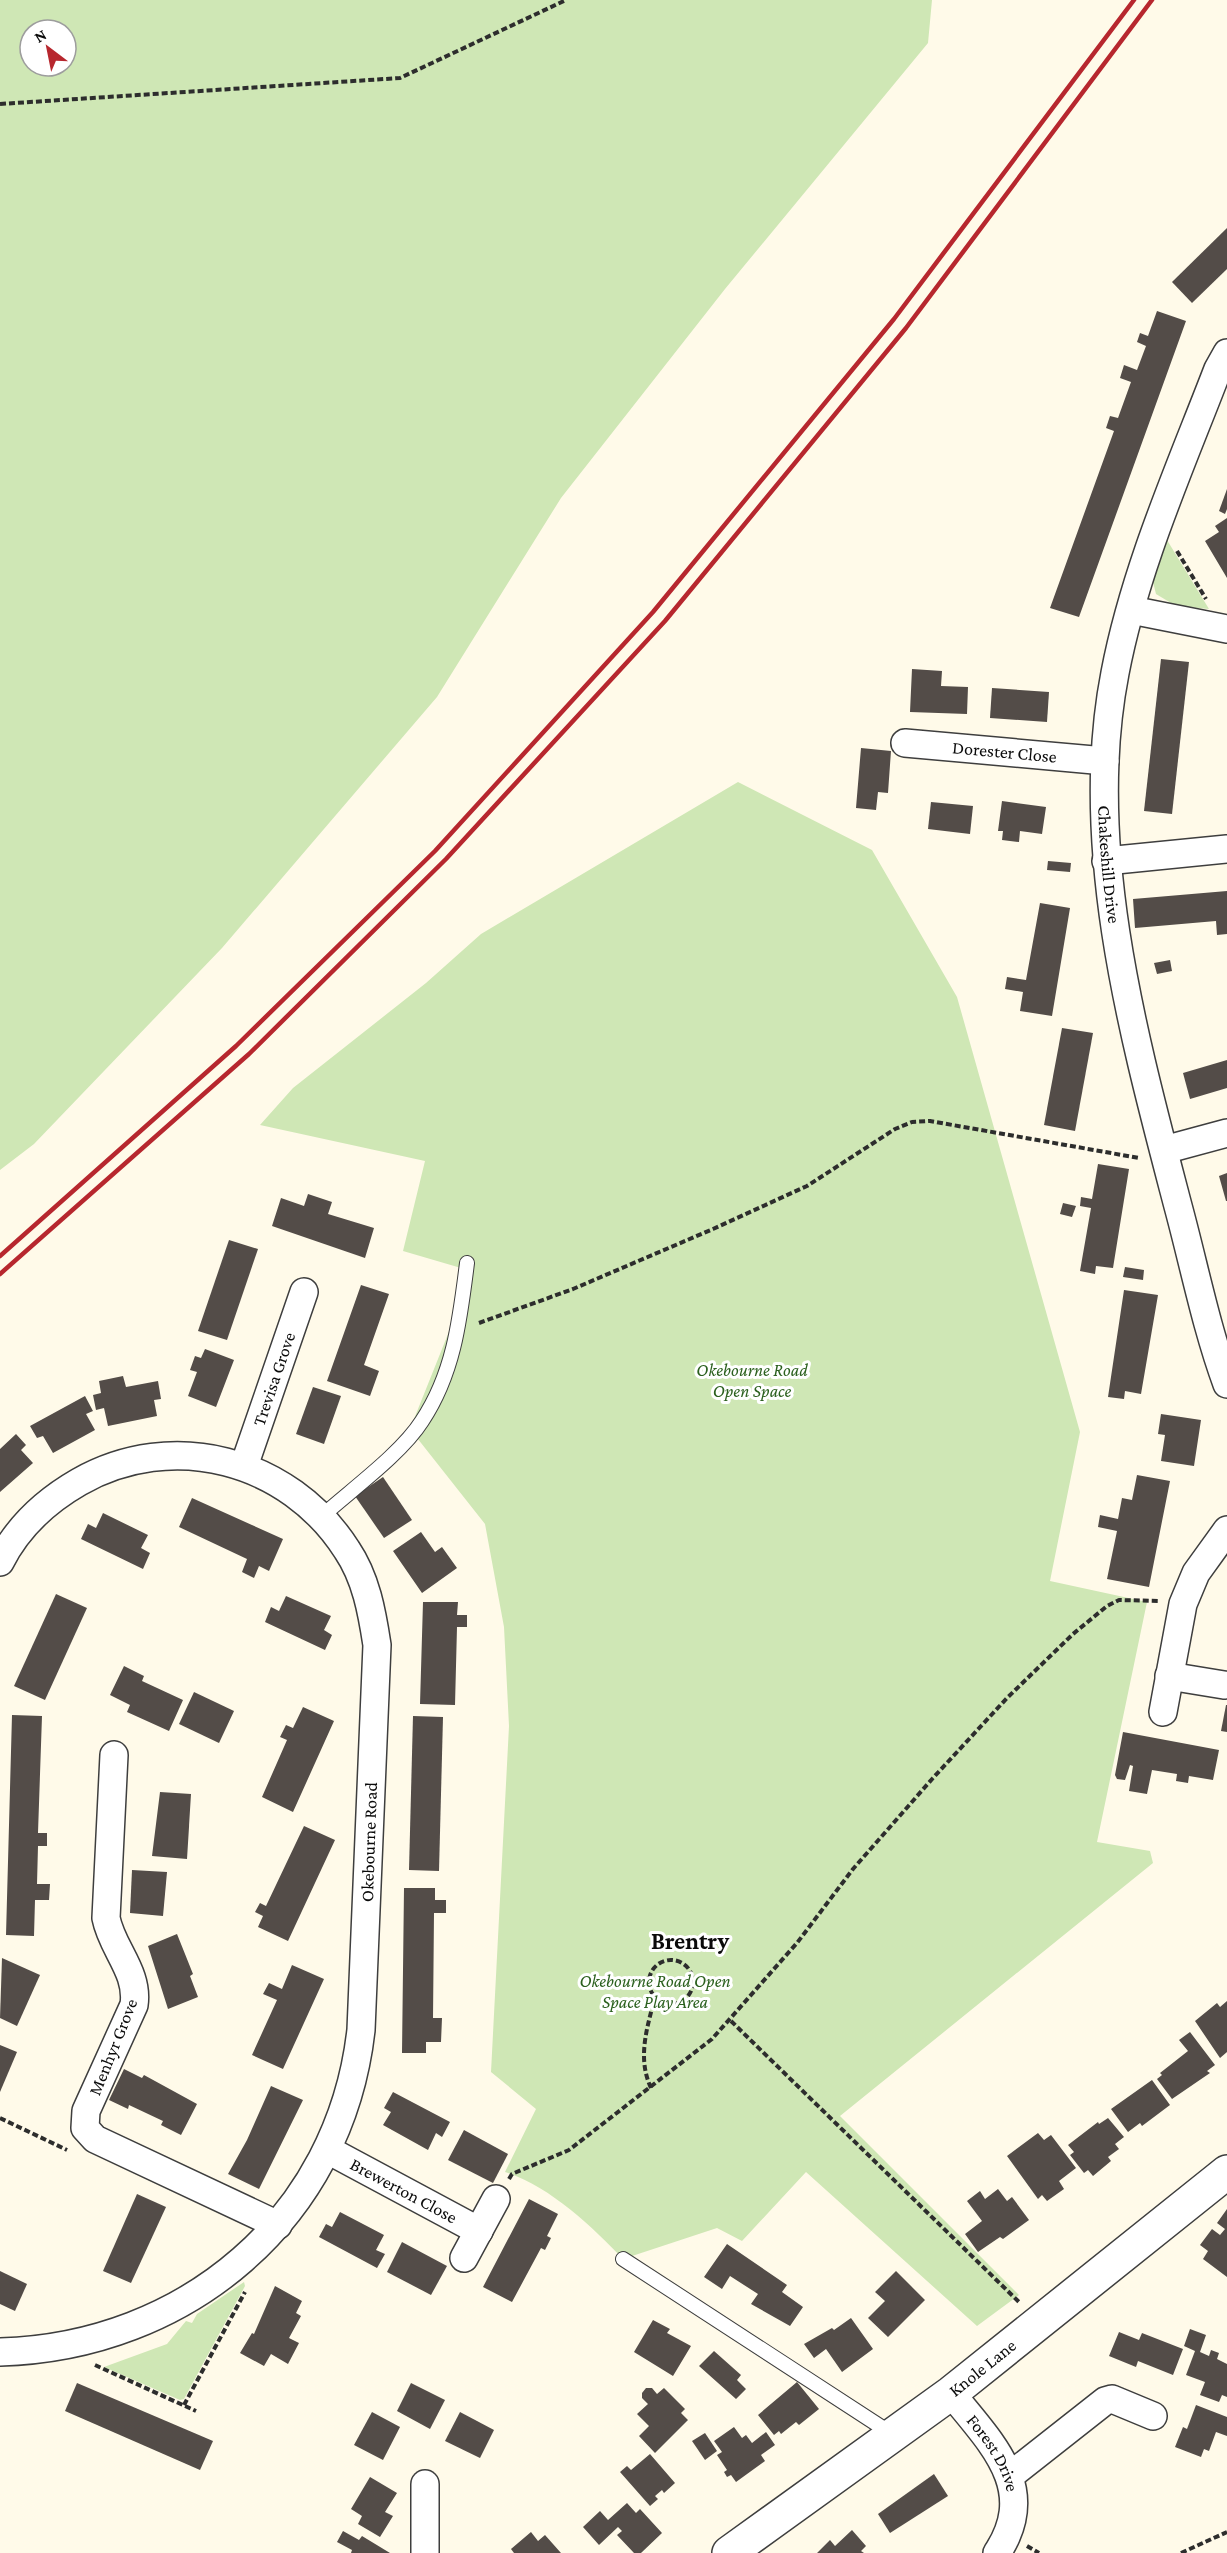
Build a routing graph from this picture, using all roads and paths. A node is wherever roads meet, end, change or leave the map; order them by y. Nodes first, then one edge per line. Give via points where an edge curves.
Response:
1 (566, 0) edge
2 (0, 104) edge
3 (1227, 353) edge
4 (1159, 523) junction
5 (1131, 610) junction
6 (1226, 629) edge
7 (905, 743) dead end
8 (1105, 761) junction
9 (1227, 849) edge
10 (1106, 861) junction
11 (1227, 1133) edge
12 (1165, 1156) junction
13 (466, 1263) dead end
14 (304, 1292) dead end
15 (459, 1330) junction
16 (1227, 1384) edge
17 (244, 1466) junction
18 (321, 1517) junction
19 (1227, 1530) edge
20 (0, 1562) edge
21 (1183, 1604) junction
22 (1169, 1676) junction
23 (1224, 1685) dead end
24 (1163, 1712) dead end
25 (114, 1755) dead end
26 (655, 1997) junction
27 (730, 2021) junction
28 (651, 2088) junction
29 (328, 2150) junction
30 (1227, 2172) edge
31 (496, 2199) joint
32 (278, 2225) junction
33 (479, 2231) junction
34 (465, 2258) dead end
35 (623, 2259) dead end
36 (238, 2264) junction
37 (1038, 2323) junction
38 (63, 2347) junction
39 (0, 2352) edge
40 (951, 2392) junction
41 (184, 2405) junction
42 (196, 2410) dead end
43 (1153, 2416) dead end
44 (892, 2434) junction
45 (1011, 2475) junction
46 (425, 2484) dead end
47 (1227, 2532) edge
48 (425, 2553) edge
49 (729, 2553) edge
50 (997, 2553) edge
51 (1181, 2553) edge

1 - 2 path via 400,78
3 - 4 street, Chakeshill Drive
4 - 5 street, Chakeshill Drive
4 - 6 path
5 - 6 street
5 - 8 street, Chakeshill Drive via 1114,673
7 - 8 street, Dorester Close
8 - 10 street, Chakeshill Drive
9 - 10 street
10 - 12 street, Chakeshill Drive via 1119,956
11 - 12 street
12 - 15 path via 930,1121 912,1122 807,1186 573,1289
12 - 16 street, Chakeshill Drive
13 - 15 lane
14 - 17 street, Trevisa Grove
15 - 18 lane via 452,1358 422,1422
17 - 18 street, Okebourne Road via 303,1501
17 - 20 street, Okebourne Road via 215,1458 178,1456 150,1456 116,1465 60,1493 30,1519
18 - 29 street, Okebourne Road via 349,1551 372,1610 377,1645 361,2030 354,2077
19 - 21 street via 1196,1573
21 - 22 street
21 - 27 path via 1119,1600 1073,1634 1007,1698 875,1844
22 - 23 street
22 - 24 street
25 - 32 street, Menhyr Grove via 105,1918 136,1992 134,2005 86,2111 85,2128 94,2139
26 - 26 path via 649,1985 656,1966 676,1960 692,1974 693,1985 681,2002 671,2005
26 - 28 path via 643,2046 644,2073
27 - 28 path
27 - 37 path
28 - 31 path via 569,2150 512,2174
29 - 32 street, Okebourne Road
29 - 33 street, Brewerton Close
30 - 37 street, Knole Lane
31 - 33 street
32 - 36 street, Okebourne Road
33 - 34 street
35 - 44 lane
36 - 38 street, Okebourne Road via 198,2294 160,2315 123,2331
36 - 41 path via 252,2280
37 - 40 street, Knole Lane
38 - 39 street, Okebourne Road
38 - 41 path
40 - 44 street, Knole Lane
40 - 45 street, Forest Drive
41 - 42 path
43 - 45 street via 1112,2399 1105,2401
44 - 49 street, Knole Lane
45 - 50 street, Forest Drive via 1014,2517
46 - 48 street
47 - 51 path

